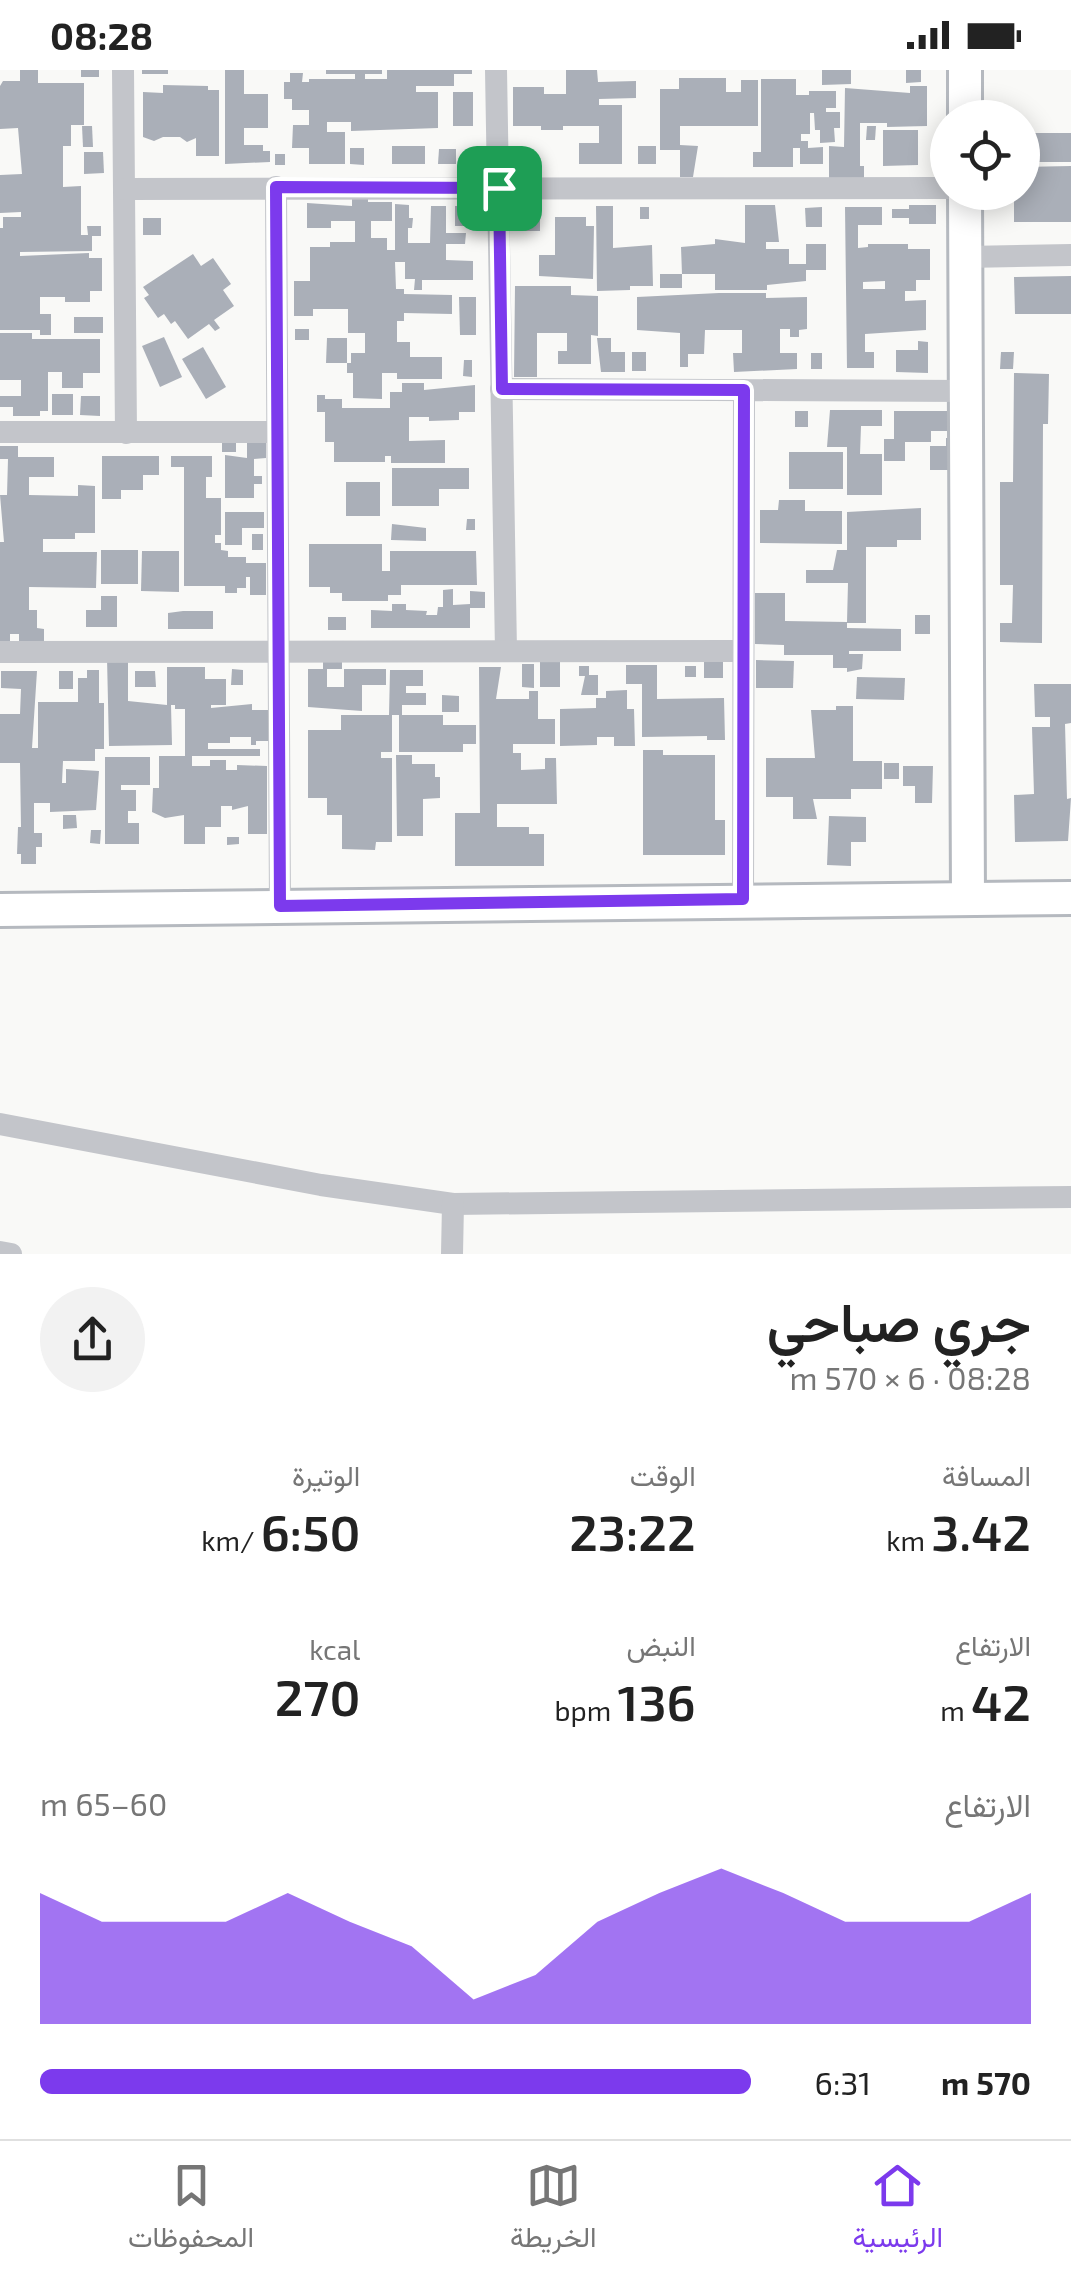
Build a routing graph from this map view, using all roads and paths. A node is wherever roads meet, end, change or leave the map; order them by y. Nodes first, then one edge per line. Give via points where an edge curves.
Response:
1 (123, 70) edge
2 (496, 70) edge
3 (965, 70) edge
4 (965, 100) edge
5 (276, 187) junction
6 (499, 188) junction
7 (930, 188) edge
8 (124, 189) junction
9 (965, 210) edge
10 (1071, 255) edge
11 (966, 257) junction
12 (502, 389) junction
13 (744, 390) junction
14 (966, 391) junction
15 (0, 432) edge
16 (276, 432) junction
17 (126, 433) junction
18 (278, 651) junction
19 (506, 651) junction
20 (742, 651) junction
21 (0, 652) edge
22 (968, 898) junction
23 (1071, 898) edge
24 (743, 899) junction
25 (280, 906) junction
26 (0, 910) edge
27 (0, 1124) edge
28 (1071, 1197) edge
29 (453, 1204) junction
30 (0, 1252) edge
31 (12, 1254) edge
32 (452, 1254) edge

1 - 8 street
2 - 6 street
3 - 4 street
5 - 6 street
5 - 8 street
5 - 16 street
6 - 7 street
6 - 12 street
8 - 17 street
9 - 11 street
10 - 11 street
11 - 14 street
12 - 13 street
12 - 19 street
13 - 14 street
13 - 20 street
14 - 22 street
15 - 17 street
16 - 17 street
16 - 18 street
18 - 19 street
18 - 21 street
18 - 25 street
19 - 20 street
20 - 24 street
22 - 23 street
22 - 24 street
24 - 25 street
25 - 26 street
27 - 29 street
28 - 29 street
29 - 32 street
30 - 31 street

